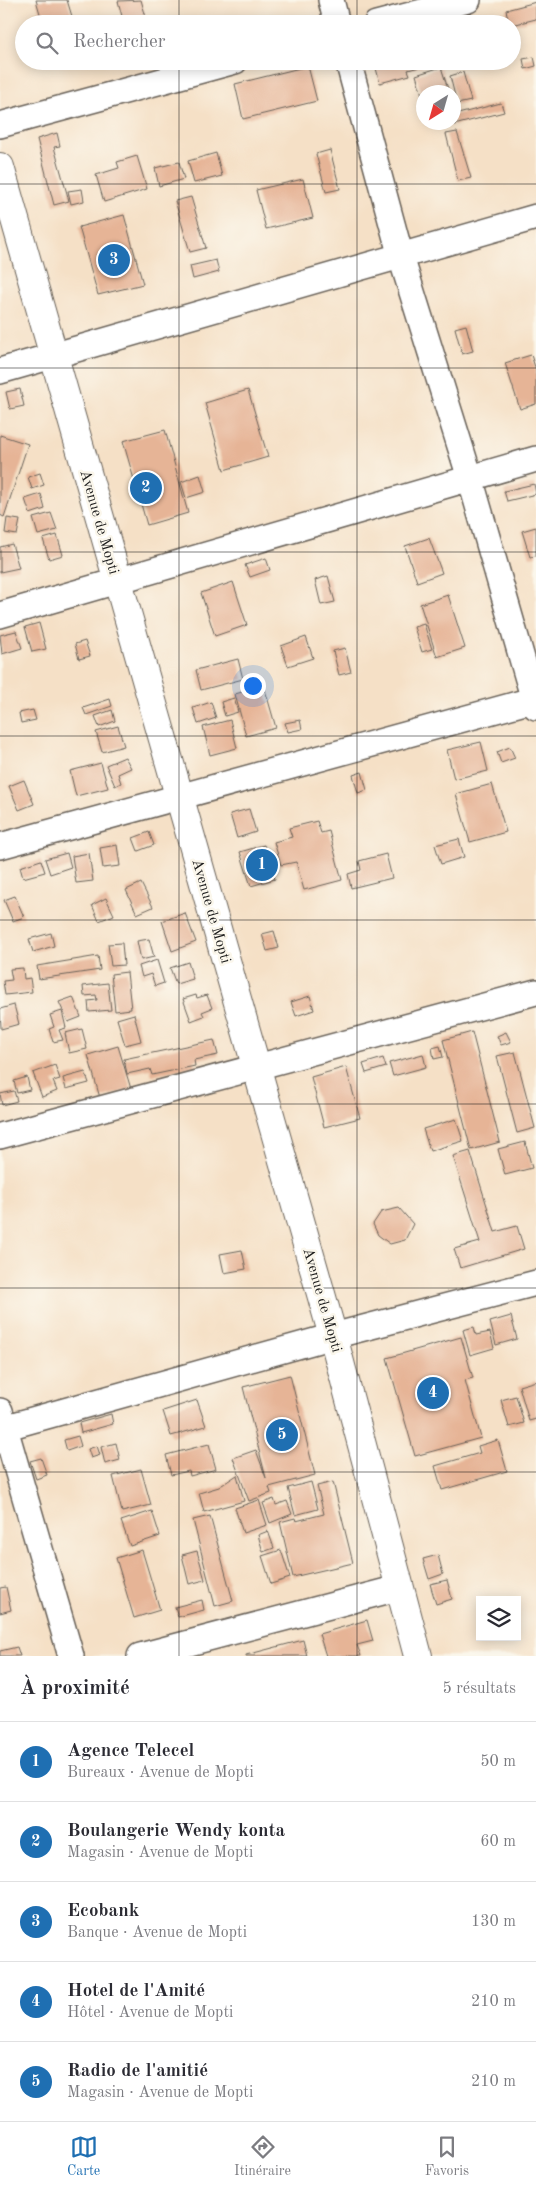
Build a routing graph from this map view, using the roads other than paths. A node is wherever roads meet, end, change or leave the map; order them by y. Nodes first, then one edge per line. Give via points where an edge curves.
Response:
1 (331, 0) edge
2 (468, 0) edge
3 (335, 15) edge
4 (410, 15) edge
5 (203, 70) edge
6 (350, 70) edge
7 (0, 125) edge
8 (0, 167) edge
9 (536, 217) edge
10 (401, 257) junction
11 (54, 357) junction
12 (0, 371) edge
13 (536, 459) edge
14 (470, 478) junction
15 (117, 581) junction
16 (0, 615) edge
17 (535, 702) edge
18 (179, 796) junction
19 (0, 846) edge
20 (536, 992) edge
21 (256, 1067) junction
22 (0, 1136) edge
23 (536, 1283) edge
24 (333, 1336) junction
25 (2, 1423) edge
26 (398, 1588) junction
27 (71, 1656) edge
28 (140, 1656) edge
29 (418, 1656) edge

1 - 3 street
2 - 4 street
5 - 7 street
6 - 10 street
8 - 11 main road, Avenue de Mopti
9 - 10 street
10 - 11 street
10 - 14 street
11 - 12 street
11 - 15 main road, Avenue de Mopti
13 - 14 street
14 - 15 street
14 - 17 street
15 - 16 street
15 - 18 main road, Avenue de Mopti
17 - 18 street
18 - 19 street
18 - 21 main road, Avenue de Mopti
20 - 21 street
21 - 22 street
21 - 24 main road, Avenue de Mopti
23 - 24 street
24 - 25 street
24 - 26 main road, Avenue de Mopti
25 - 27 street
26 - 28 street
26 - 29 main road, Avenue de Mopti

